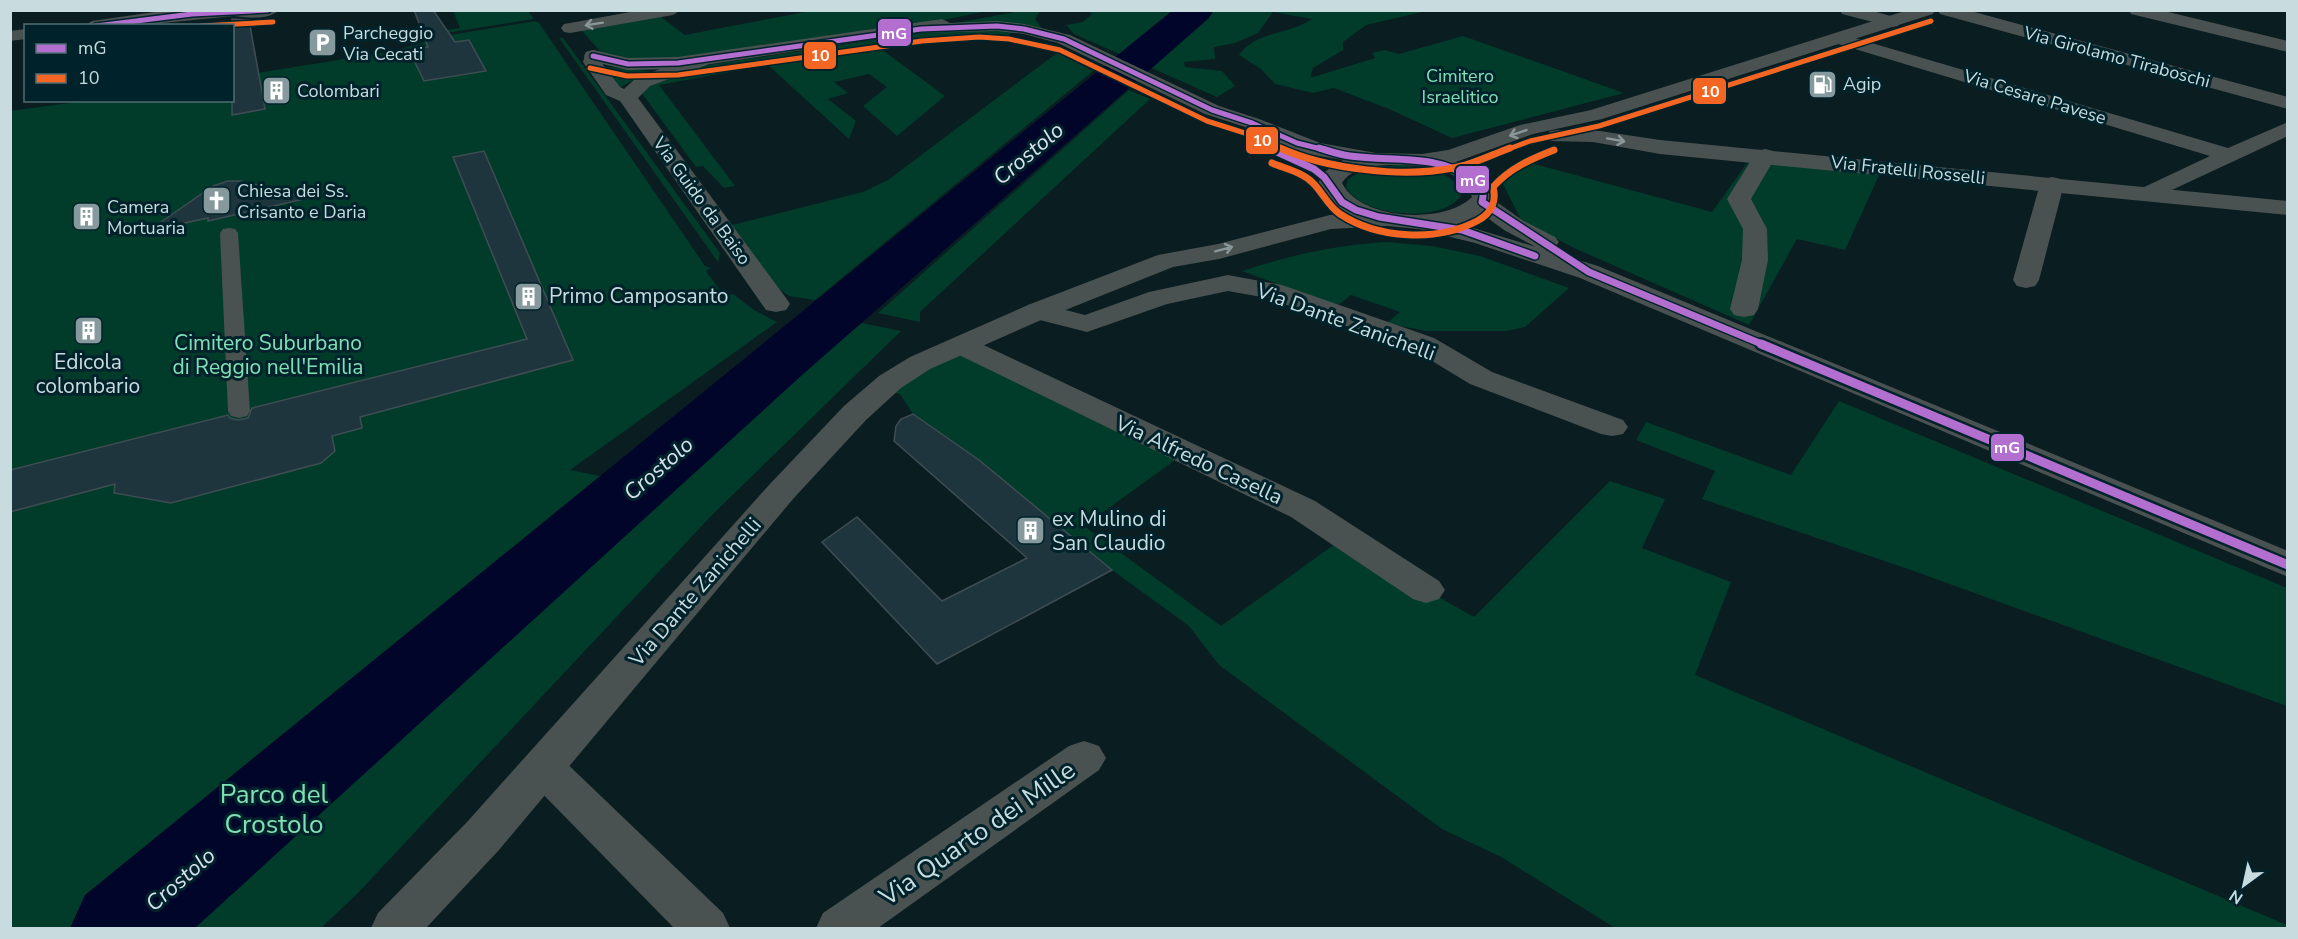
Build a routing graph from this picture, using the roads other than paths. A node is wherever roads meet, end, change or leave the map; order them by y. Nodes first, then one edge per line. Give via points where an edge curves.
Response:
1 (197, 10) edge
2 (271, 10) edge
3 (673, 10) edge
4 (1004, 10) edge
5 (1848, 10) edge
6 (1927, 10) edge
7 (1946, 10) edge
8 (2138, 10) edge
9 (229, 11) edge
10 (163, 16) junction
11 (1047, 16) dead end
12 (1892, 22) junction
13 (106, 24) edge
14 (570, 28) dead end
15 (921, 28) junction
16 (1841, 39) junction
17 (1071, 42) junction
18 (2288, 47) edge
19 (700, 61) junction
20 (627, 98) junction
21 (1646, 100) junction
22 (2288, 103) edge
23 (1212, 110) junction
24 (1595, 116) junction
25 (2288, 128) edge
26 (1558, 136) junction
27 (1719, 151) junction
28 (2229, 155) junction
29 (1765, 156) junction
30 (1375, 159) junction
31 (1424, 160) junction
32 (2052, 184) junction
33 (1331, 185) junction
34 (1481, 193) junction
35 (2148, 194) junction
36 (2288, 208) edge
37 (1386, 219) junction
38 (1420, 222) junction
39 (230, 233) dead end
40 (1167, 260) junction
41 (1589, 272) junction
42 (2026, 280) dead end
43 (776, 304) dead end
44 (1744, 309) dead end
45 (1038, 311) junction
46 (963, 346) junction
47 (239, 411) dead end
48 (1612, 427) dead end
49 (2288, 565) edge
50 (1426, 590) dead end
51 (1084, 758) dead end
52 (543, 767) junction
53 (395, 928) edge
54 (706, 928) edge
55 (840, 928) edge

1 - 10 street
2 - 9 street
3 -> 14 street
4 - 15 street
5 - 12 street
6 - 12 street
7 - 22 street, Via Girolamo Tiraboschi
8 - 18 street
9 - 10 street
10 - 13 street
11 - 17 street via 1049,26
12 - 16 street
15 - 17 street via 997,26
15 - 19 street
16 - 21 street
16 - 28 street, Via Cesare Pavese
17 - 23 street
19 - 20 street via 643,82
19 - 20 street, Via Guido da Baiso via 654,65 593,56 592,62 613,91
20 - 43 street, Via Guido da Baiso
21 - 24 street
21 - 27 street, Via Fratelli Rosselli via 1635,117 1647,129
23 - 30 street via 1316,149
23 - 33 street via 1240,135 1318,171
24 - 26 street
24 -> 31 street via 1527,129 1452,156
25 - 28 street
26 -> 27 street, Via Fratelli Rosselli via 1593,136 1660,147
26 - 34 street via 1508,157 1489,171
27 - 29 street, Via Fratelli Rosselli
28 - 35 street
29 - 32 street, Via Fratelli Rosselli
29 - 44 street via 1739,200 1755,229 1755,260
30 - 31 street
30 - 33 street via 1339,170
31 - 34 street via 1458,170
32 - 35 street, Via Fratelli Rosselli
32 - 42 street
33 - 37 street via 1335,195 1354,209
33 - 40 street via 1327,194 1307,206 1200,237
34 - 38 street via 1472,211 1455,218
34 - 41 street via 1513,225 1557,248
35 - 36 street, Via Fratelli Rosselli
37 - 38 street
40 -> 37 street via 1219,251 1330,222
38 - 41 street via 1470,232
39 - 47 street
40 - 45 street, Via Dante Zanichelli
41 - 49 street
45 - 46 street, Via Dante Zanichelli
45 - 48 street, Via Dante Zanichelli via 1088,324 1159,298 1228,283 1273,291 1424,344 1481,378
46 - 50 street, Via Alfredo Casella via 1303,509
46 - 52 street, Via Dante Zanichelli via 920,363 855,413
51 - 55 street, Via Quarto dei Mille
52 - 53 street, Via Dante Zanichelli
52 - 54 street

